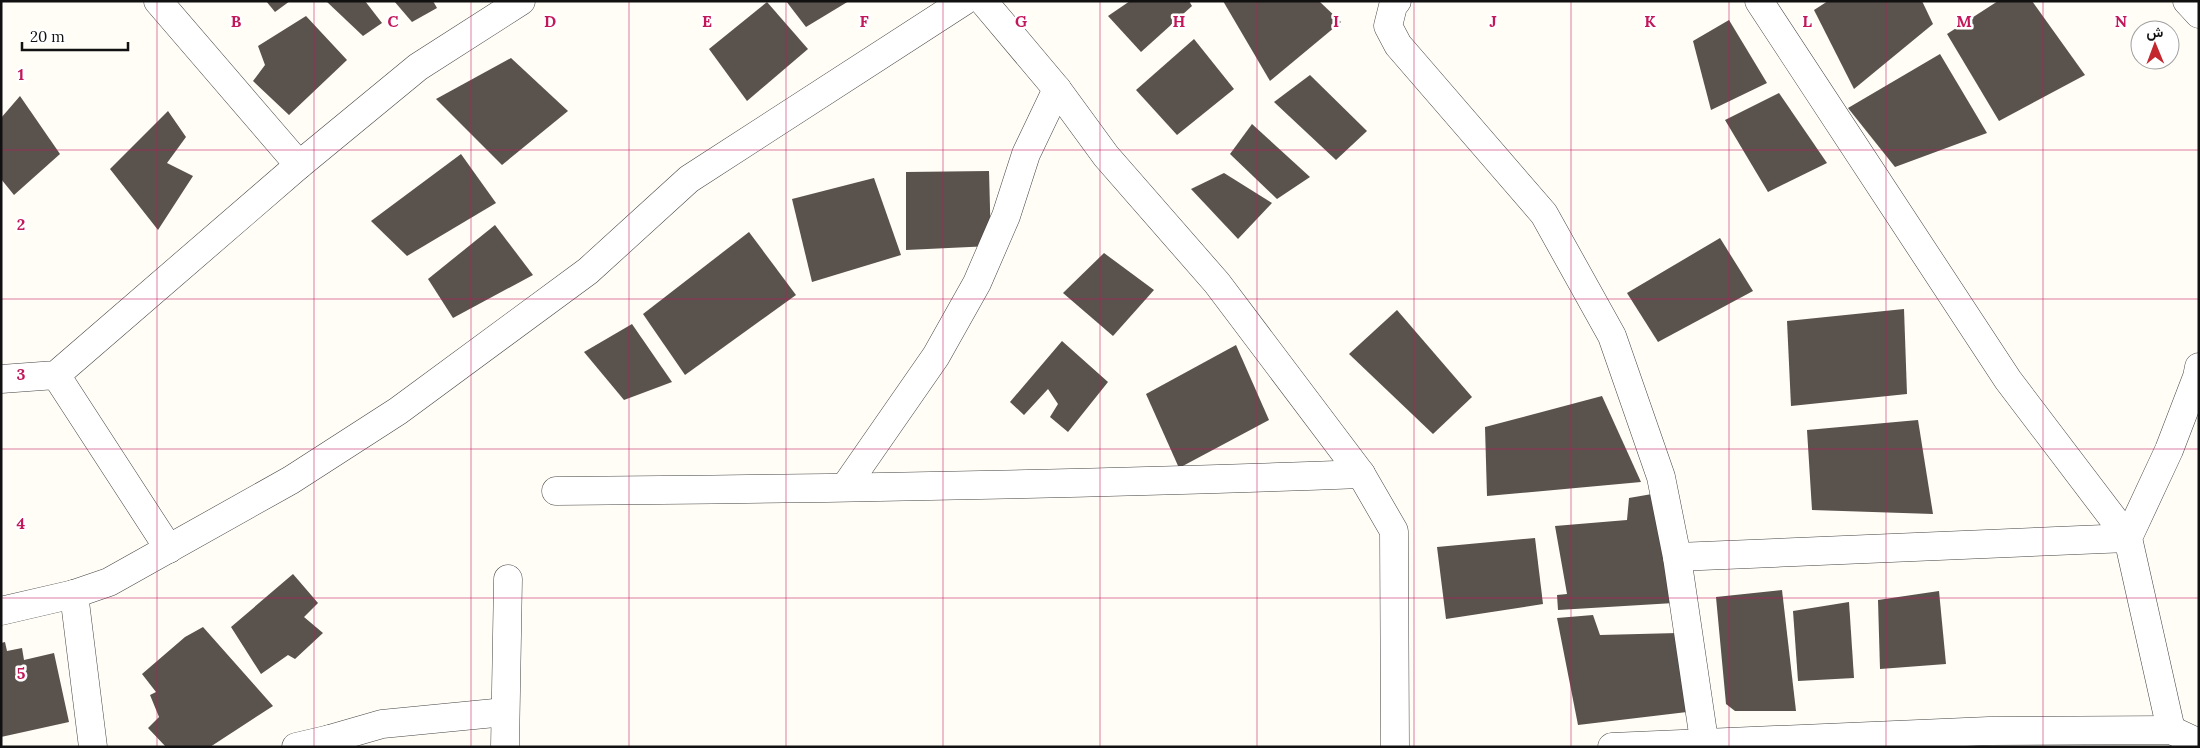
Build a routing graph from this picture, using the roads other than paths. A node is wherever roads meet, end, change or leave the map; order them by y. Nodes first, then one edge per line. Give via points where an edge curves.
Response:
1 (158, 1) edge
2 (521, 1) edge
3 (964, 1) edge
4 (982, 1) edge
5 (1397, 1) edge
6 (1759, 1) edge
7 (2187, 1) edge
8 (2199, 14) edge
9 (1058, 89) junction
10 (299, 165) junction
11 (2199, 367) edge
12 (56, 374) junction
13 (1, 379) edge
14 (1361, 474) junction
15 (845, 487) junction
16 (556, 491) dead end
17 (2128, 538) junction
18 (169, 549) junction
19 (1677, 557) junction
20 (508, 579) dead end
21 (74, 594) junction
22 (1, 611) edge
23 (505, 712) junction
24 (2171, 730) junction
25 (1989, 739) edge
26 (330, 743) edge
27 (2199, 743) edge
28 (1705, 745) edge
29 (93, 747) edge
30 (296, 747) edge
31 (505, 747) edge
32 (1395, 747) edge
33 (1612, 747) edge

1 - 10 street
2 - 10 street via 418,67
3 - 18 street via 689,179 588,271 398,411 291,480
4 - 9 street
5 - 19 street via 1388,26 1398,45 1544,214 1612,336 1661,477
6 - 17 street via 2008,380
7 - 8 street
9 - 14 street via 1106,156 1217,283
9 - 15 street via 1026,154 1006,216 977,283 936,356
10 - 12 street
11 - 17 street via 2169,450
12 - 13 street
12 - 18 street
14 - 15 street
14 - 32 street via 1394,531
15 - 16 street
17 - 19 street
17 - 24 street
18 - 21 street via 109,582
19 - 28 street
20 - 23 street
21 - 22 street
21 - 29 street
23 - 26 street via 382,724
23 - 31 street
24 - 25 street
24 - 27 street
25 - 28 street
26 - 30 street
28 - 33 street

